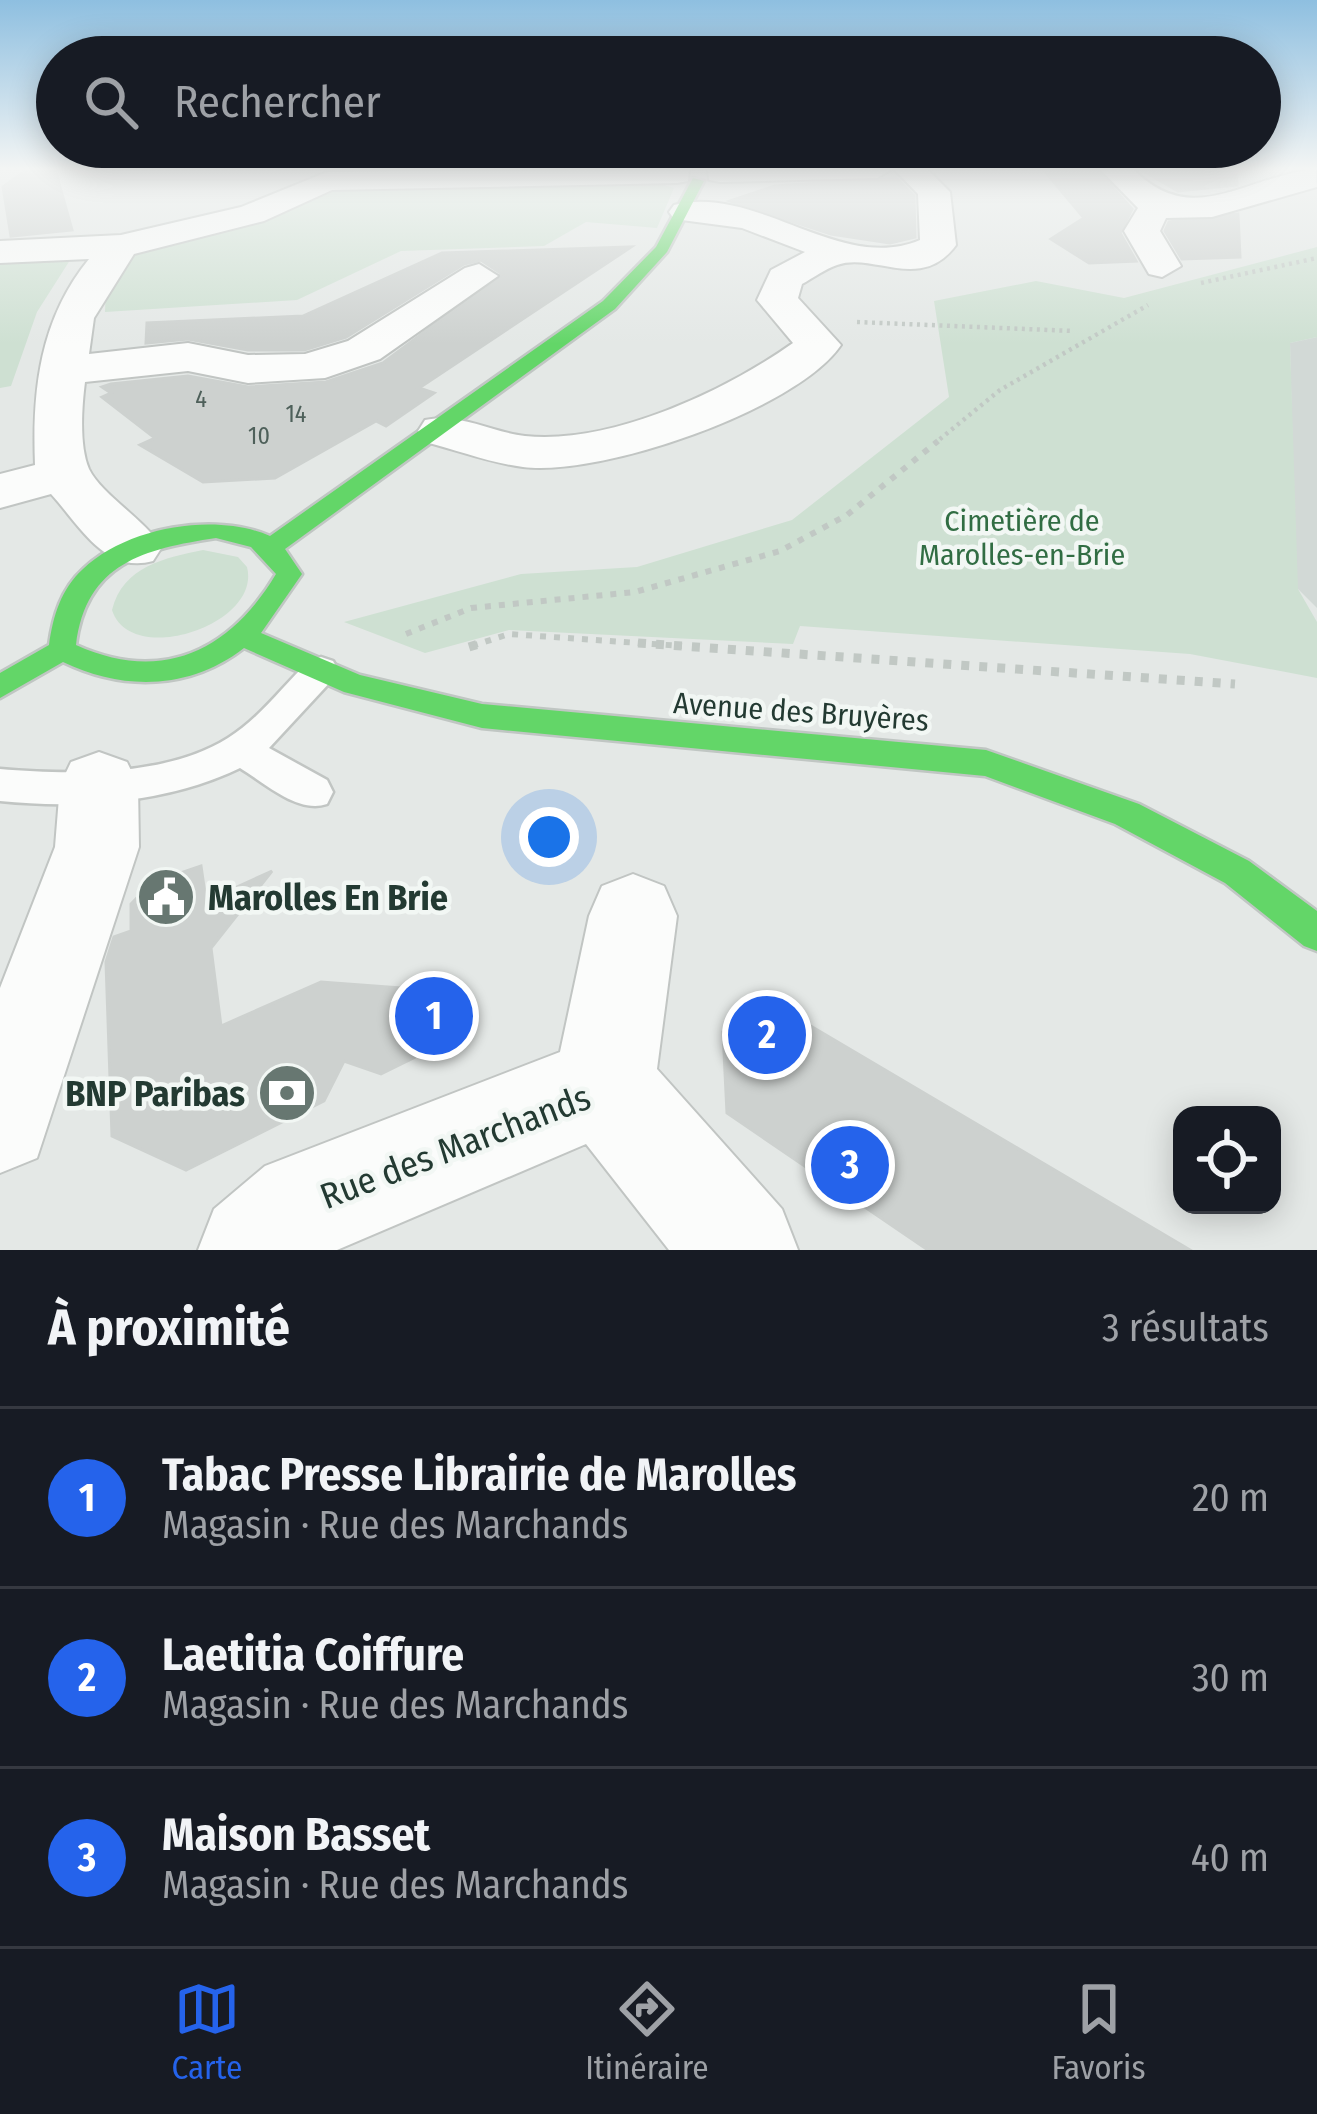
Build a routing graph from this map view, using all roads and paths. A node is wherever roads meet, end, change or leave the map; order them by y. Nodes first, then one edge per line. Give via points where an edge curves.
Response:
1 (198, 227) edge
2 (673, 227) edge
3 (773, 227) edge
4 (937, 227) edge
5 (1144, 227) edge
6 (122, 246) junction
7 (835, 251) junction
8 (0, 252) edge
9 (1317, 258) edge
10 (479, 276) dead end
11 (1173, 284) junction
12 (802, 323) junction
13 (1073, 331) dead end
14 (60, 371) junction
15 (443, 431) junction
16 (63, 474) junction
17 (0, 491) edge
18 (274, 545) junction
19 (132, 547) junction
20 (249, 639) junction
21 (62, 650) junction
22 (389, 650) junction
23 (338, 677) junction
24 (1235, 683) dead end
25 (0, 688) edge
26 (241, 750) junction
27 (0, 785) edge
28 (99, 785) junction
29 (313, 792) dead end
30 (633, 916) dead end
31 (1317, 933) edge
32 (604, 1087) junction
33 (0, 1121) edge
34 (255, 1250) edge
35 (741, 1250) edge

1 - 6 street
2 - 15 street via 660,253 604,310
3 - 7 street
4 - 7 street via 938,245 903,261
5 - 11 street
6 - 8 street
6 - 14 street via 73,318
7 - 12 street via 785,278 777,300
9 - 11 path
10 - 14 street via 364,350 309,368 248,369 188,357
11 - 22 path via 1016,380 847,514 780,550 635,592 471,608 406,634
12 - 13 path
12 - 15 street via 819,345 761,388 610,442 525,452
14 - 16 street
15 - 18 street
16 - 17 street
16 - 19 street
18 - 19 street via 216,530
18 - 20 street via 289,574 280,604
19 - 21 street via 67,600 58,621
20 - 21 street via 167,673 115,676 83,668
20 - 23 street, Avenue des Bruyères
21 - 25 street
22 - 23 path
22 - 24 path via 429,660 508,634
23 - 26 lane
23 - 31 street, Avenue des Bruyères via 482,716 566,728 986,763 1127,814 1237,872
26 - 28 lane via 152,779
26 - 29 lane
27 - 28 lane via 45,792
28 - 33 street via 97,847
30 - 32 street
32 - 34 street, Rue des Marchands via 304,1204
32 - 35 street, Rue des Marchands

